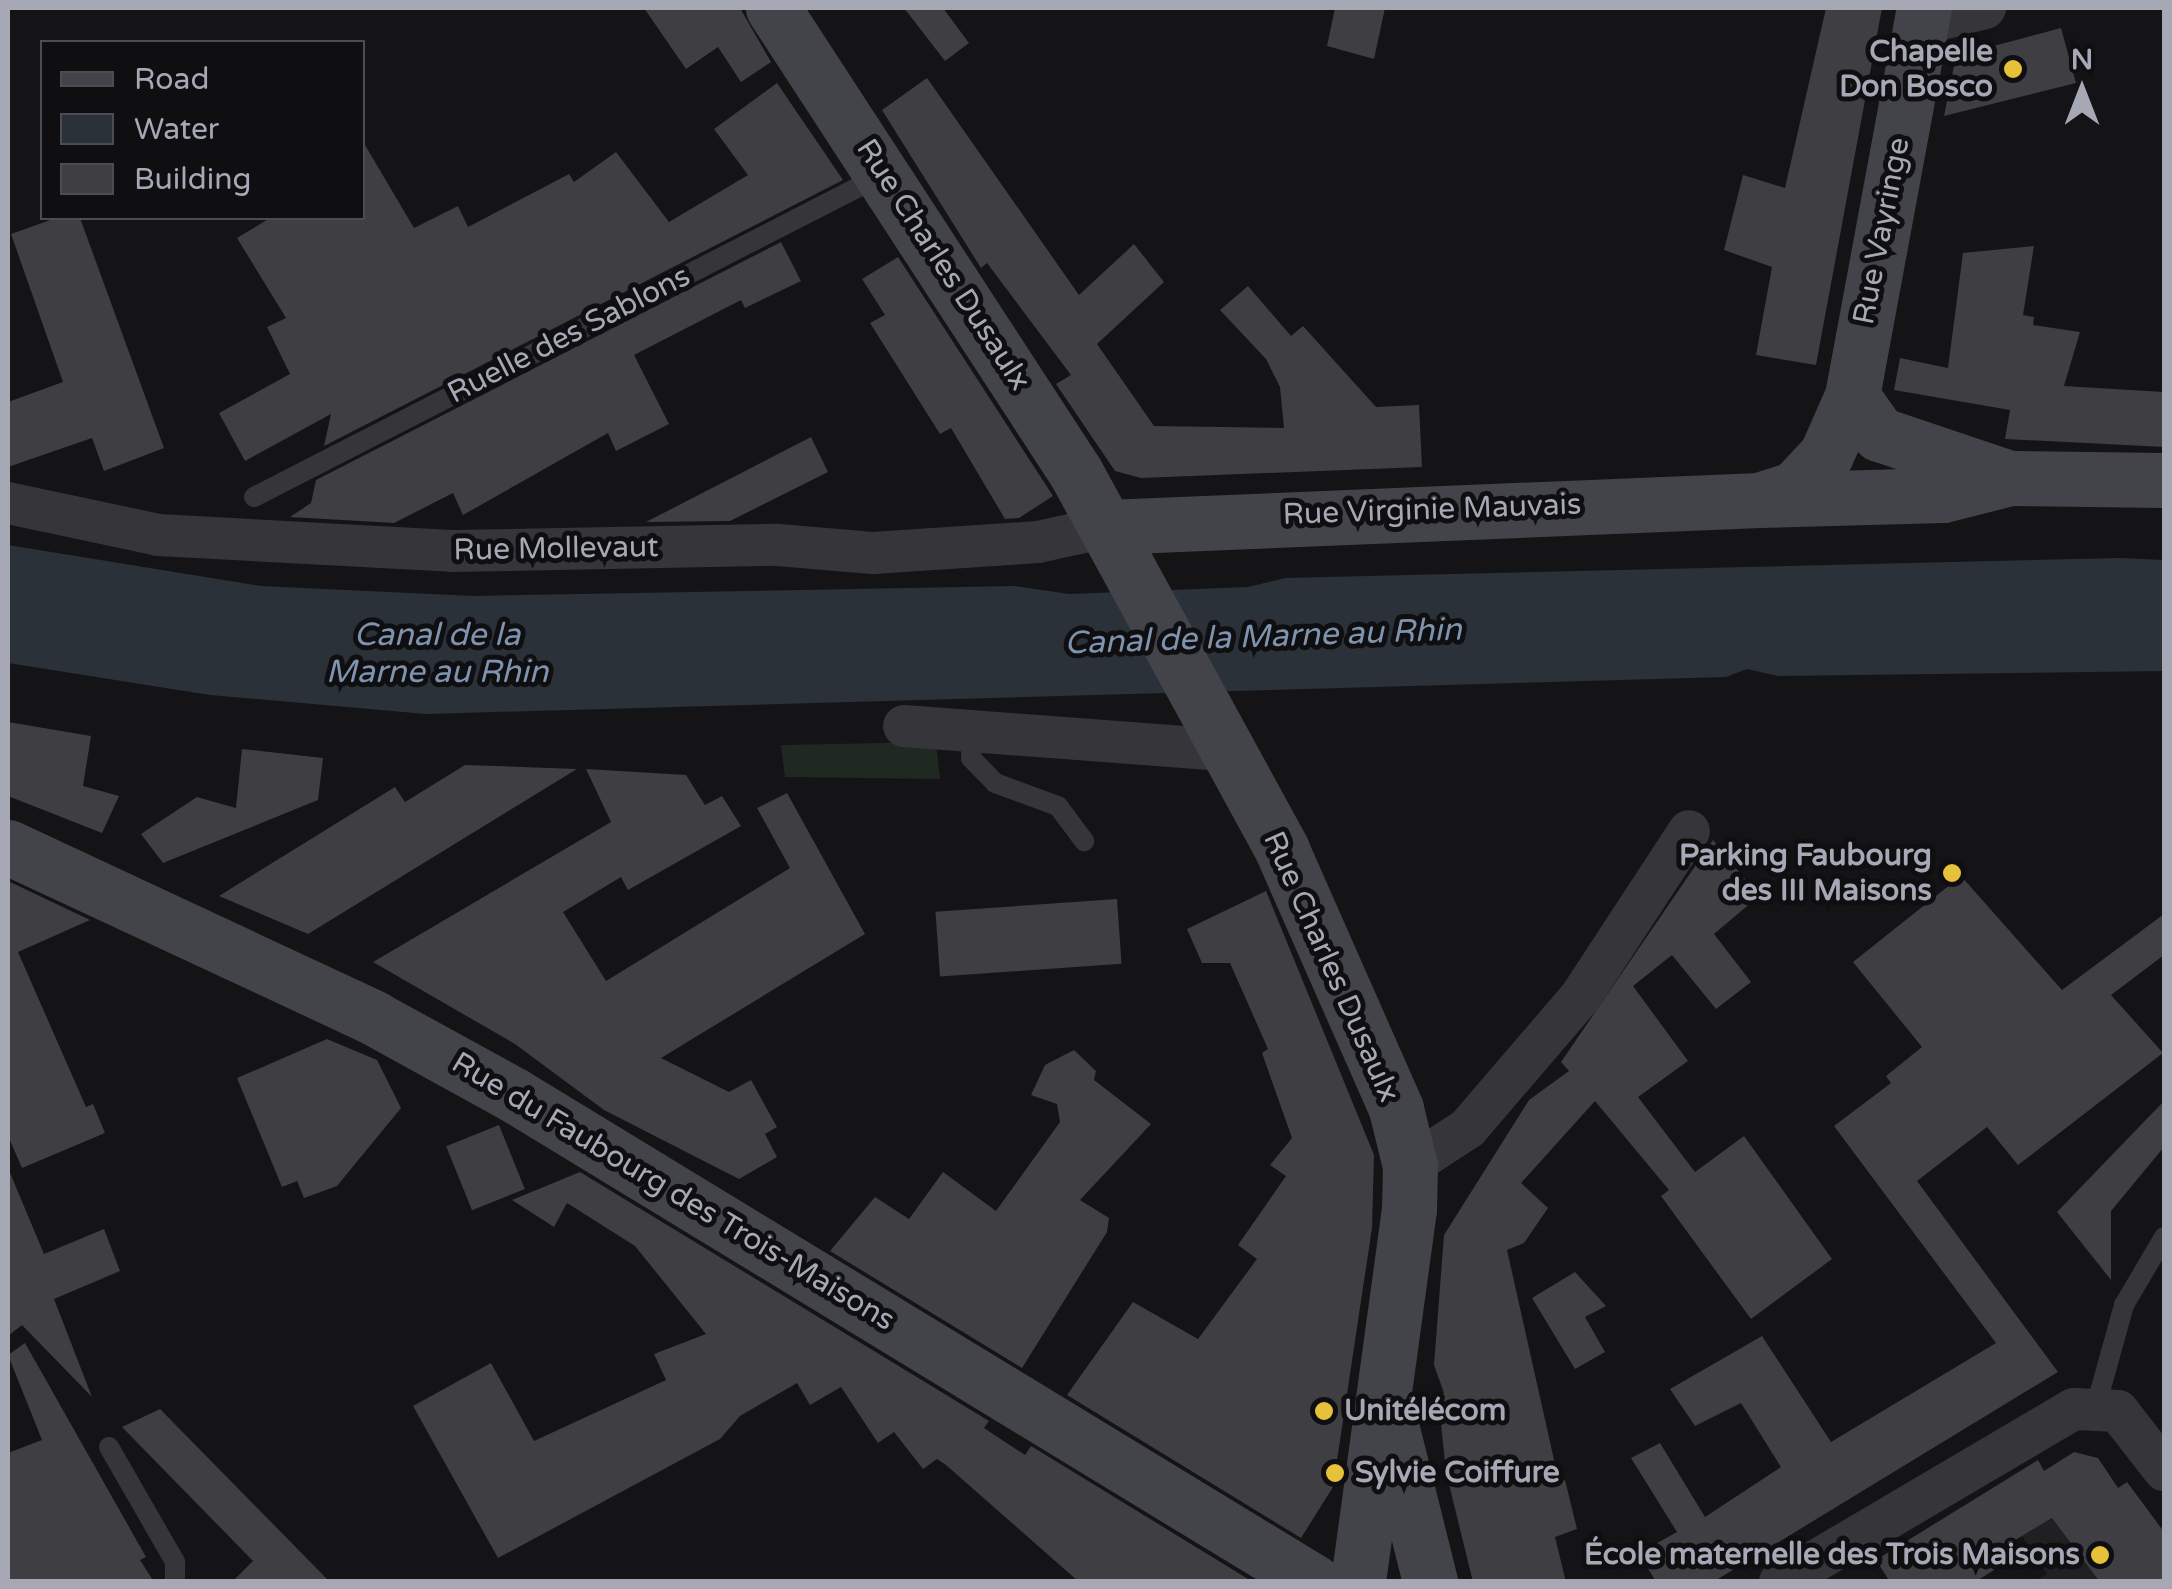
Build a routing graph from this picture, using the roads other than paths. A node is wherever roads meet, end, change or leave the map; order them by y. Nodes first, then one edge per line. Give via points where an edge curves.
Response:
1 (773, 8) edge
2 (1985, 8) edge
3 (1922, 16) edge
4 (884, 174) junction
5 (1852, 396) junction
6 (2010, 478) junction
7 (2164, 480) edge
8 (254, 497) dead end
9 (1759, 500) junction
10 (8, 503) edge
11 (1112, 540) junction
12 (904, 726) dead end
13 (972, 732) junction
14 (1218, 735) junction
15 (1689, 831) dead end
16 (1084, 842) dead end
17 (8, 847) edge
18 (1410, 1166) junction
19 (2164, 1237) edge
20 (1386, 1402) junction
21 (2107, 1409) junction
22 (110, 1448) dead end
23 (2164, 1470) edge
24 (175, 1582) edge
25 (1314, 1582) edge
26 (1358, 1582) edge
27 (1430, 1582) edge
28 (1780, 1582) edge

1 - 4 street, Rue Charles Dusaulx
2 - 3 street
3 - 5 street, Rue Vayringe
4 - 8 lane, Ruelle des Sablons
4 - 11 street, Rue Charles Dusaulx
5 - 6 street, Rue Virginie Mauvais via 1880,434
5 - 9 street, Rue Virginie Mauvais via 1826,455 1795,488
6 - 7 street, Rue Virginie Mauvais
6 - 9 street, Rue Virginie Mauvais via 1943,496
9 - 11 street, Rue Virginie Mauvais
10 - 11 street, Rue Mollevaut via 158,535 360,550 778,545 873,554
11 - 14 street, Rue Charles Dusaulx
12 - 13 street
13 - 14 street
13 - 16 lane via 971,758 995,783 1058,806
14 - 18 street, Rue Charles Dusaulx via 1305,902 1396,1109
15 - 18 street via 1581,996 1468,1128
17 - 25 street, Rue du Faubourg des Trois-Maisons via 374,1018 530,1104
18 - 20 street, Rue Charles Dusaulx
19 - 21 lane via 2124,1305
20 - 26 street, Rue Charles Dusaulx
20 - 27 street
21 - 23 street
21 - 28 street via 2030,1433
22 - 24 lane via 175,1562

